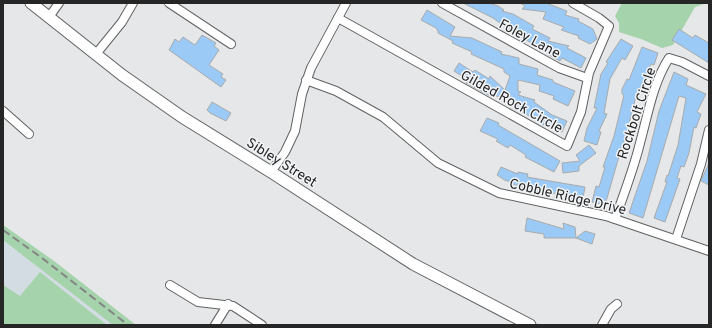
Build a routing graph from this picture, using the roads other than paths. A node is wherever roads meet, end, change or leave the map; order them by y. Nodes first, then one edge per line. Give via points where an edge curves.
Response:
1 (31, 3) edge
2 (60, 3) edge
3 (133, 3) edge
4 (169, 3) edge
5 (346, 3) edge
6 (442, 3) edge
7 (573, 3) edge
8 (49, 17) junction
9 (338, 18) junction
10 (231, 44) dead end
11 (96, 54) junction
12 (709, 76) edge
13 (587, 78) junction
14 (306, 80) junction
15 (3, 111) edge
16 (709, 130) edge
17 (29, 134) dead end
18 (271, 172) junction
19 (615, 219) junction
20 (676, 239) junction
21 (709, 250) edge
22 (170, 285) dead end
23 (228, 304) junction
24 (616, 304) dead end
25 (215, 325) edge
26 (262, 325) edge
27 (530, 325) edge
28 (602, 325) edge

1 - 8 street, Sibley Street
2 - 8 street
3 - 11 street via 122,22
4 - 10 street
5 - 9 street
6 - 13 street, Foley Lane via 559,68
7 - 13 street, Gilded Rock Circle via 610,26
8 - 11 street, Sibley Street
9 - 13 street, Gilded Rock Circle via 567,146 581,112
9 - 14 street
11 - 18 street, Sibley Street via 182,117
12 - 19 street, Rockbolt Circle via 669,58 663,67
14 - 18 street via 295,131
14 - 19 street, Cobble Ridge Drive via 328,88 382,117 438,163 499,193
15 - 17 street
16 - 20 street via 701,164
18 - 27 street, Sibley Street via 413,264
19 - 20 street, Cobble Ridge Drive
20 - 21 street, Cobble Ridge Drive
22 - 23 street via 198,302
23 - 25 street
23 - 26 street
24 - 28 street

